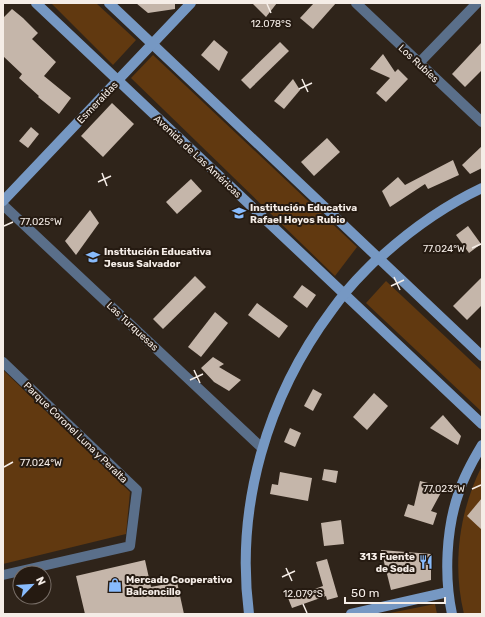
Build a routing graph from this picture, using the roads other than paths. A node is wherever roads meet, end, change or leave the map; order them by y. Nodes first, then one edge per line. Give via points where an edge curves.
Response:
1 (36, 3) edge
2 (109, 3) edge
3 (190, 3) edge
4 (356, 3) edge
5 (477, 3) edge
6 (152, 44) junction
7 (419, 63) junction
8 (118, 80) junction
9 (482, 122) edge
10 (482, 188) edge
11 (3, 201) edge
12 (3, 205) edge
13 (378, 258) junction
14 (344, 294) junction
15 (482, 356) edge
16 (3, 362) edge
17 (482, 424) edge
18 (482, 445) edge
19 (262, 448) junction
20 (3, 575) edge
21 (448, 592) junction
22 (249, 614) edge
23 (351, 614) edge
24 (452, 614) edge

1 - 8 street, Avenida de Las Américas
2 - 6 street
3 - 6 street, Esmeraldas
4 - 7 street, Los Rubíes
5 - 7 street
6 - 8 street, Esmeraldas
6 - 13 street
7 - 9 street, Los Rubíes
8 - 11 street, Esmeraldas
8 - 14 street, Avenida de Las Américas
10 - 13 street via 440,211
12 - 19 street, Las Turquesas
13 - 14 street
13 - 15 street
14 - 17 street, Avenida de Las Américas
14 - 19 street via 305,349 291,374
16 - 20 street, Parque Coronel Luna y Peralta via 137,490 130,546
18 - 21 street via 472,460 452,514 447,552
19 - 22 street via 248,518 246,578
21 - 23 street
21 - 24 street

